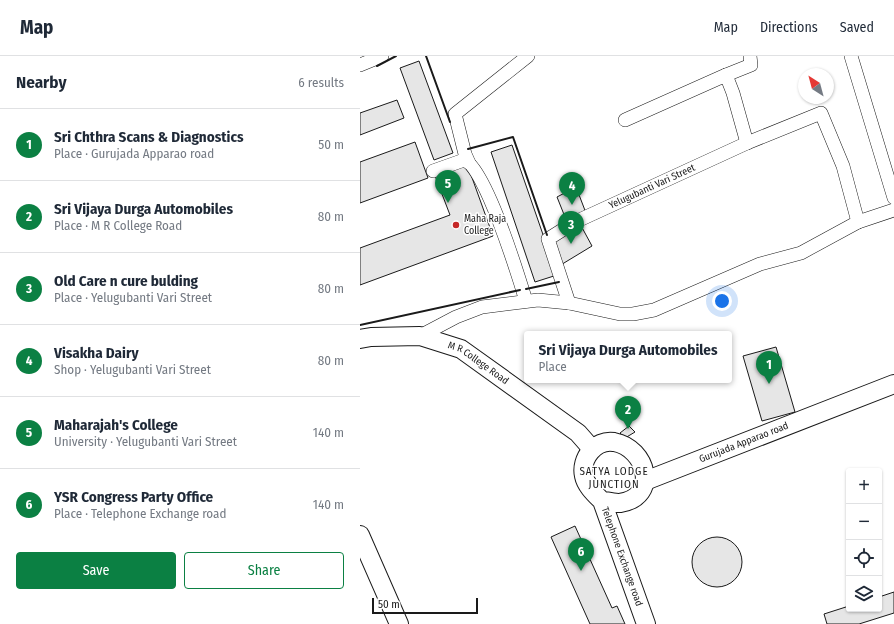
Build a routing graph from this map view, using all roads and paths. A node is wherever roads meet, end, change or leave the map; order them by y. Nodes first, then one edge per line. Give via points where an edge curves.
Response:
1 (382, 56) edge
2 (528, 56) edge
3 (750, 56) edge
4 (851, 56) edge
5 (360, 65) edge
6 (726, 75) junction
7 (625, 120) dead end
8 (747, 143) junction
9 (469, 163) junction
10 (433, 171) dead end
11 (894, 198) edge
12 (894, 210) edge
13 (858, 222) junction
14 (526, 301) junction
15 (569, 303) junction
16 (420, 336) junction
17 (360, 340) edge
18 (894, 384) edge
19 (592, 449) junction
20 (645, 481) junction
21 (602, 500) junction
22 (360, 535) edge
23 (398, 624) edge
24 (646, 624) edge

1 - 5 street
2 - 9 street via 455,114
3 - 6 street via 751,64
4 - 11 street
6 - 7 street
6 - 8 street
8 - 13 street, Yelugubanti Vari Street via 821,113 843,166
8 - 15 street, Yelugubanti Vari Street via 575,222 548,239
9 - 10 street via 464,160
9 - 14 street via 477,172 497,214
12 - 13 street
13 - 15 street via 801,253 760,264 654,310 620,314
14 - 15 street
14 - 16 street via 482,307 456,316
16 - 17 street, M R College Road via 371,337
16 - 19 street, M R College Road via 461,350 578,433
18 - 20 street, Gurujada Apparao road
19 - 20 street via 602,443 614,442 624,447 641,461 646,472
19 - 21 street, Telephone Exchange road via 583,468 584,477 590,489
20 - 21 street via 641,492 631,500 619,503
21 - 24 street, Telephone Exchange road
22 - 23 street

